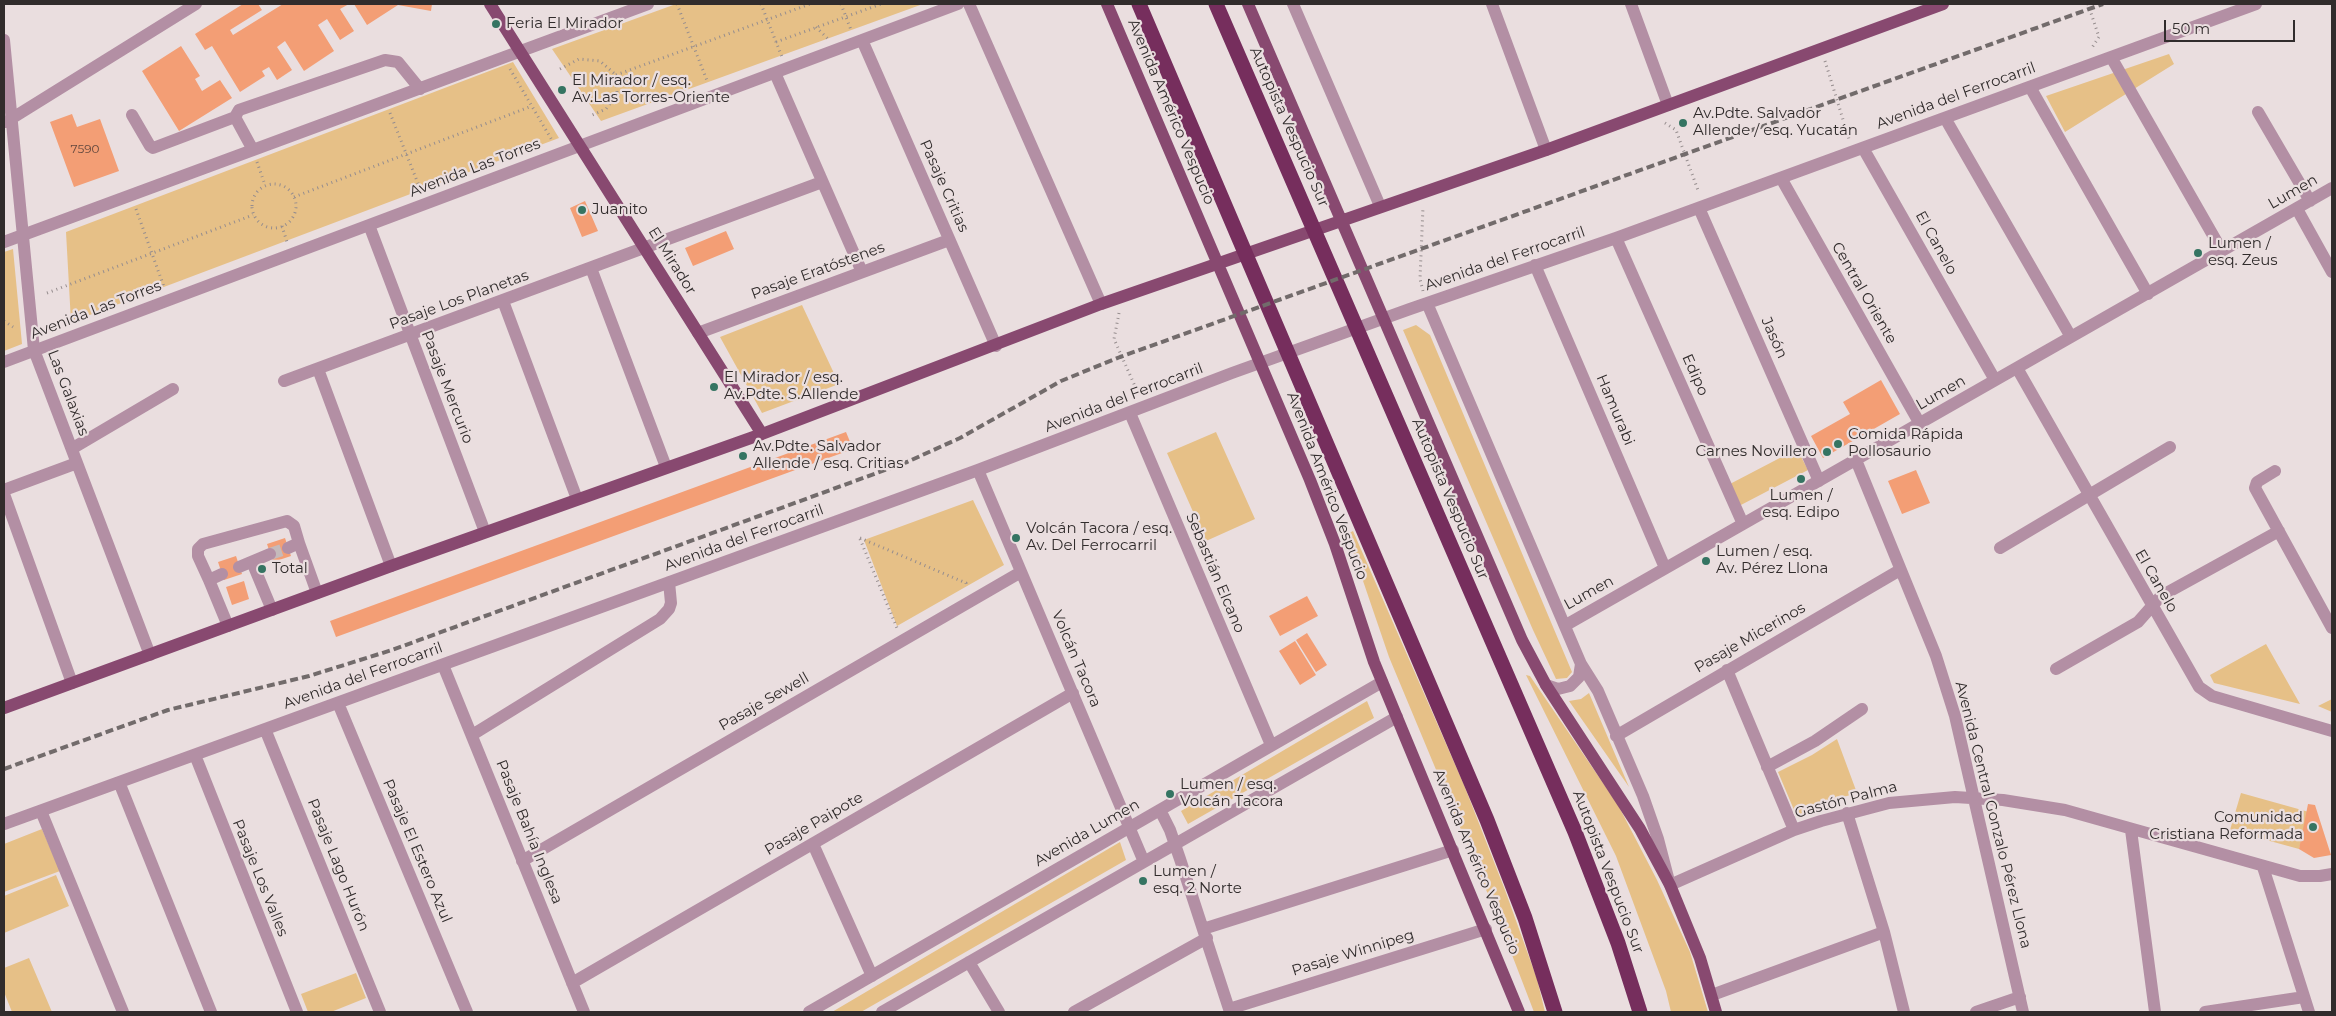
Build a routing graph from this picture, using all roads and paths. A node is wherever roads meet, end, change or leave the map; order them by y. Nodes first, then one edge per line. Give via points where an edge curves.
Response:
1 (196, 4) edge
2 (490, 4) edge
3 (648, 4) edge
4 (677, 4) edge
5 (761, 4) edge
6 (810, 4) edge
7 (840, 4) edge
8 (881, 4) edge
9 (958, 4) edge
10 (969, 4) edge
11 (1107, 4) edge
12 (1139, 4) edge
13 (1216, 4) edge
14 (1248, 4) edge
15 (1293, 4) edge
16 (1492, 4) edge
17 (1631, 4) edge
18 (1943, 4) edge
19 (2088, 4) edge
20 (2256, 4) edge
21 (846, 17) junction
22 (767, 20) junction
23 (4, 40) edge
24 (858, 41) junction
25 (776, 42) junction
26 (694, 47) junction
27 (1821, 48) junction
28 (520, 52) junction
29 (2111, 57) junction
30 (504, 58) junction
31 (2083, 67) junction
32 (560, 69) dead end
33 (781, 70) junction
34 (616, 75) junction
35 (2030, 87) junction
36 (420, 89) junction
37 (713, 96) junction
38 (385, 101) junction
39 (532, 106) junction
40 (1664, 106) junction
41 (2258, 112) dead end
42 (132, 115) dead end
43 (590, 116) dead end
44 (235, 117) junction
45 (1945, 118) junction
46 (8, 122) edge
47 (580, 146) junction
48 (253, 150) junction
49 (1546, 150) junction
50 (1858, 150) junction
51 (560, 153) junction
52 (407, 154) junction
53 (1781, 178) junction
54 (822, 182) junction
55 (265, 185) junction
56 (2332, 188) edge
57 (1423, 192) junction
58 (130, 194) junction
59 (294, 197) junction
60 (2310, 201) junction
61 (426, 203) junction
62 (1380, 206) junction
63 (1700, 208) junction
64 (2297, 209) junction
65 (253, 215) junction
66 (369, 225) junction
67 (23, 234) junction
68 (1616, 238) junction
69 (949, 240) junction
70 (4, 242) edge
71 (645, 248) junction
72 (2222, 251) junction
73 (152, 254) junction
74 (1535, 265) junction
75 (591, 268) junction
76 (862, 272) junction
77 (2332, 272) edge
78 (47, 293) dead end
79 (2148, 294) junction
80 (1119, 298) junction
81 (169, 300) junction
82 (503, 301) junction
83 (1427, 303) junction
84 (1101, 304) junction
85 (4, 321) edge
86 (13, 327) dead end
87 (698, 332) junction
88 (410, 335) junction
89 (2071, 337) junction
90 (996, 346) junction
91 (34, 350) junction
92 (4, 362) edge
93 (2017, 368) junction
94 (318, 369) junction
95 (1995, 380) junction
96 (284, 381) dead end
97 (173, 389) dead end
98 (1144, 408) junction
99 (1130, 413) junction
100 (1920, 424) junction
101 (762, 434) junction
102 (2170, 447) dead end
103 (72, 448) junction
104 (1856, 460) junction
105 (77, 463) junction
106 (666, 467) junction
107 (978, 470) junction
108 (2275, 471) dead end
109 (1819, 481) junction
110 (4, 490) edge
111 (4, 494) edge
112 (2089, 495) junction
113 (577, 499) junction
114 (1743, 524) junction
115 (2279, 531) junction
116 (485, 532) junction
117 (2000, 548) dead end
118 (270, 554) tunnel mouth
119 (252, 562) junction
120 (391, 566) junction
121 (239, 567) dead end
122 (1665, 568) junction
123 (1900, 570) junction
124 (1021, 572) junction
125 (222, 574) dead end
126 (208, 580) junction
127 (669, 582) junction
128 (966, 583) dead end
129 (317, 593) junction
130 (2152, 606) junction
131 (272, 610) junction
132 (1566, 625) junction
133 (228, 626) junction
134 (2332, 628) edge
135 (902, 641) junction
136 (150, 655) junction
137 (1581, 664) junction
138 (443, 665) junction
139 (2056, 669) dead end
140 (1727, 670) junction
141 (1382, 682) junction
142 (72, 683) junction
143 (1546, 685) junction
144 (1073, 693) junction
145 (338, 703) junction
146 (4, 708) edge
147 (1862, 709) dead end
148 (1397, 717) junction
149 (266, 729) junction
150 (2332, 731) edge
151 (472, 736) junction
152 (1616, 736) junction
153 (1271, 745) junction
154 (194, 755) junction
155 (1768, 767) junction
156 (119, 782) junction
157 (1975, 797) junction
158 (42, 810) junction
159 (1160, 810) junction
160 (1847, 813) junction
161 (4, 824) edge
162 (1130, 828) junction
163 (1794, 830) junction
164 (2131, 830) junction
165 (813, 844) junction
166 (1175, 844) junction
167 (1453, 850) junction
168 (522, 861) junction
169 (1144, 862) junction
170 (2263, 867) junction
171 (2332, 874) edge
172 (1670, 885) junction
173 (1486, 929) junction
174 (1884, 932) junction
175 (1205, 934) junction
176 (969, 962) junction
177 (872, 976) junction
178 (572, 983) junction
179 (1712, 995) junction
180 (2020, 997) junction
181 (2304, 997) junction
182 (890, 1010) edge
183 (1229, 1010) edge
184 (124, 1012) edge
185 (211, 1012) edge
186 (297, 1012) edge
187 (380, 1012) edge
188 (466, 1012) edge
189 (584, 1012) edge
190 (808, 1012) edge
191 (999, 1012) edge
192 (1074, 1012) edge
193 (1519, 1012) edge
194 (1555, 1012) edge
195 (1640, 1012) edge
196 (1716, 1012) edge
197 (1904, 1012) edge
198 (1976, 1012) edge
199 (2023, 1012) edge
200 (2155, 1012) edge
201 (2205, 1012) edge
202 (2309, 1012) edge

1 - 46 street
2 - 28 main road, El Mirador
3 - 28 street
4 - 26 path
5 - 22 path
6 - 22 path
7 - 21 path
8 - 21 path
9 - 24 street, Avenida Las Torres
10 - 84 street
11 - 141 main road, Avenida Américo Vespucio via 1320,504
12 - 194 highway via 1487,820 1525,918
13 - 195 highway, Autopista Vespucio Sur via 1575,832 1618,943
14 - 143 main road via 1510,614
15 - 62 street
16 - 49 street
17 - 40 street
18 - 27 main road
19 - 31 path via 2099,37 2083,59
20 - 29 street, Avenida del Ferrocarril
21 - 24 path
21 - 25 path
22 - 25 path
22 - 26 path
23 - 46 street, Las Galaxias
24 - 33 street, Avenida Las Torres
24 - 69 street, Pasaje Critias
25 - 33 path
26 - 34 path
26 - 37 path
27 - 40 main road
27 - 50 path
28 - 30 street
28 - 47 main road, El Mirador
29 - 31 street, Avenida del Ferrocarril
29 - 72 street
30 - 36 street
30 - 39 path
31 - 35 street, Avenida del Ferrocarril
32 - 34 path via 579,59 600,61
33 - 37 street, Avenida Las Torres
33 - 54 street
34 - 43 path via 618,94 606,109
35 - 45 street, Avenida del Ferrocarril
35 - 79 street
36 - 38 street
36 - 44 street via 398,62 385,60 239,110
37 - 47 street, Avenida Las Torres
38 - 48 street
38 - 52 path
39 - 51 path
39 - 52 path
40 - 49 main road
40 - 63 path via 1664,122 1676,130 1699,190
41 - 60 street
42 - 44 street via 153,148
44 - 48 street
45 - 50 street, Avenida del Ferrocarril
45 - 89 street
46 - 67 street, Las Galaxias
47 - 51 street, Avenida Las Torres
47 - 71 main road, El Mirador
48 - 55 path
48 - 58 street
49 - 57 main road
50 - 53 street, Avenida del Ferrocarril
50 - 95 street, El Canelo
51 - 61 street, Avenida Las Torres
52 - 59 path
52 - 61 path
53 - 63 street, Avenida del Ferrocarril
53 - 100 street, Central Oriente
54 - 71 street, Pasaje Los Planetas
54 - 76 street
55 - 59 path via 282,185
55 - 65 path via 253,198
56 - 60 street, Lumen
57 - 62 main road
57 - 83 path via 1420,279
58 - 67 street
58 - 73 path
59 - 65 path via 296,211 289,223 276,229 263,226
60 - 64 street, Lumen
61 - 66 street, Avenida Las Torres
62 - 80 main road
63 - 68 street, Avenida del Ferrocarril
63 - 109 street, Jasón
64 - 72 street, Lumen
64 - 77 street
65 - 73 path
66 - 81 street, Avenida Las Torres
66 - 88 street, Pasaje Mercurio
67 - 70 street
67 - 91 street, Las Galaxias
68 - 74 street, Avenida del Ferrocarril
68 - 114 street, Edipo
69 - 76 street, Pasaje Eratóstenes
69 - 90 street, Pasaje Critias
71 - 75 street, Pasaje Los Planetas
71 - 87 main road, El Mirador
72 - 79 street, Lumen
73 - 78 path
73 - 81 path
74 - 83 street, Avenida del Ferrocarril
74 - 122 street, Hamurabi
75 - 82 street, Pasaje Los Planetas
75 - 106 street
76 - 87 street, Pasaje Eratóstenes
79 - 89 street, Lumen
80 - 84 main road
80 - 98 path via 1114,339
81 - 91 street, Avenida Las Torres
82 - 88 street, Pasaje Los Planetas
82 - 113 street
83 - 98 street, Avenida del Ferrocarril
83 - 132 street
84 - 90 main road
85 - 86 path
87 - 101 main road, El Mirador
88 - 94 street, Pasaje Los Planetas
88 - 116 street, Pasaje Mercurio
89 - 93 street, Lumen
90 - 101 main road
91 - 92 street, Avenida Las Torres
91 - 103 street, Las Galaxias
93 - 95 street, Lumen
93 - 112 street, El Canelo
94 - 96 street, Pasaje Los Planetas
94 - 120 street
95 - 100 street, Lumen
97 - 103 street
98 - 99 street, Avenida del Ferrocarril
99 - 107 street, Avenida del Ferrocarril
99 - 153 street, Sebastián Elcano
100 - 104 street, Lumen
101 - 106 main road
102 - 112 street
103 - 105 street, Las Galaxias
104 - 109 street, Lumen
104 - 123 street, Avenida Central Gonzalo Pérez Llona
105 - 110 street
105 - 136 street, Las Galaxias
106 - 113 main road
107 - 124 street, Volcán Tacora
107 - 127 street, Avenida del Ferrocarril
108 - 115 street via 2257,482 2255,488
109 - 114 street, Lumen
111 - 142 street
112 - 117 street
112 - 130 street, El Canelo
113 - 116 main road
114 - 122 street, Lumen
115 - 130 street via 2161,596
115 - 134 street
116 - 120 main road
118 - 119 street
119 - 121 street
119 - 131 street
120 - 129 main road
122 - 132 street, Lumen
123 - 140 street, Pasaje Micerinos
123 - 157 street, Avenida Central Gonzalo Pérez Llona via 1944,677
124 - 135 street, Pasaje Sewell
124 - 144 street, Volcán Tacora
125 - 126 street
126 - 129 street via 198,556 198,549 203,544 287,521 294,526 293,545
126 - 133 street
127 - 138 street, Avenida del Ferrocarril
127 - 151 street via 671,602 660,619
128 - 135 path via 860,538
129 - 131 main road
130 - 139 street via 2138,622
130 - 150 street, El Canelo via 2194,680 2205,692
131 - 133 main road
132 - 137 street
133 - 136 main road
135 - 168 street, Pasaje Sewell
136 - 142 main road
137 - 143 street via 1579,677 1570,686 1558,689
137 - 152 street via 1598,691
138 - 145 street, Avenida del Ferrocarril
138 - 151 street, Pasaje Bahía Inglesa
140 - 152 street, Pasaje Micerinos
140 - 155 street
141 - 148 main road, Avenida Américo Vespucio
141 - 153 street, Avenida Lumen
142 - 146 main road
143 - 172 main road via 1618,793
144 - 162 street, Volcán Tacora
144 - 165 street, Pasaje Paipote
145 - 149 street, Avenida del Ferrocarril
145 - 188 street, Pasaje El Estero Azul
147 - 155 street via 1815,741
148 - 166 street
148 - 167 main road, Avenida Américo Vespucio
149 - 154 street, Avenida del Ferrocarril
149 - 187 street, Pasaje Lago Hurón
151 - 168 street, Pasaje Bahía Inglesa
152 - 172 street via 1651,817
153 - 159 street, Avenida Lumen
154 - 156 street, Avenida del Ferrocarril
154 - 186 street, Pasaje Los Valles
155 - 163 street
156 - 158 street, Avenida del Ferrocarril
156 - 185 street
157 - 160 street, Gastón Palma via 1912,800
157 - 164 street, Gastón Palma via 2065,810
157 - 180 street, Avenida Central Gonzalo Pérez Llona
158 - 161 street, Avenida del Ferrocarril
158 - 184 street
159 - 162 street, Avenida Lumen
159 - 166 street
160 - 163 street, Gastón Palma
160 - 174 street
162 - 169 street, Volcán Tacora
162 - 177 street, Avenida Lumen
163 - 172 street, Gastón Palma
164 - 170 street, Gastón Palma
164 - 200 street
165 - 177 street
165 - 178 street, Pasaje Paipote
166 - 169 street
166 - 175 street
167 - 173 main road, Avenida Américo Vespucio
167 - 175 street
168 - 178 street, Pasaje Bahía Inglesa
169 - 176 street
170 - 171 street, Gastón Palma via 2300,876
170 - 181 street
172 - 179 main road
173 - 183 street, Pasaje Winnipeg
173 - 193 main road, Avenida Américo Vespucio
174 - 179 street
174 - 197 street
175 - 183 street
175 - 192 street
176 - 182 street
176 - 191 street
177 - 190 street, Avenida Lumen
178 - 189 street, Pasaje Bahía Inglesa
179 - 196 main road
180 - 198 street
180 - 199 street, Avenida Central Gonzalo Pérez Llona
181 - 201 street
181 - 202 street

